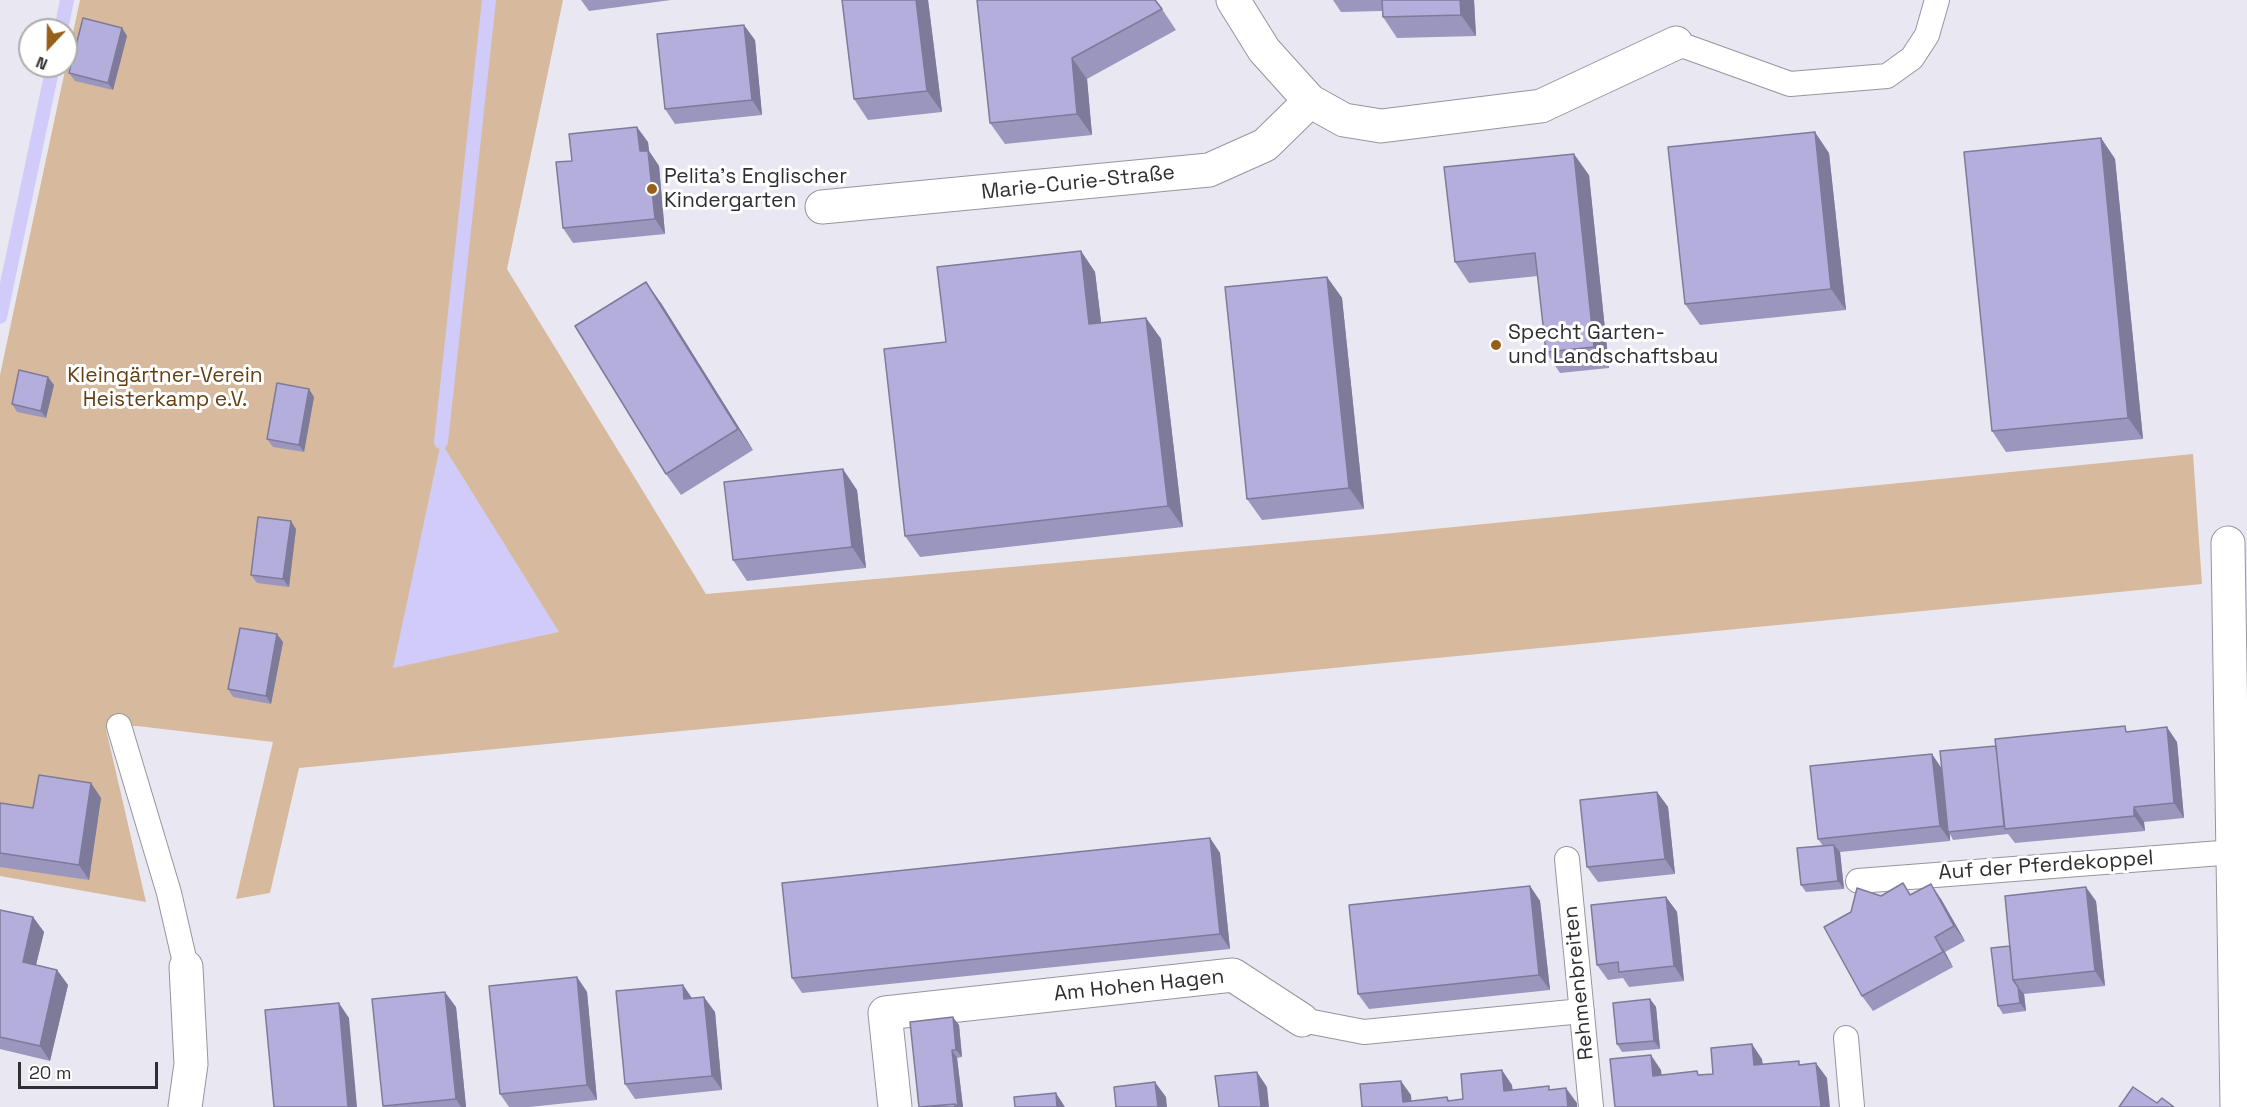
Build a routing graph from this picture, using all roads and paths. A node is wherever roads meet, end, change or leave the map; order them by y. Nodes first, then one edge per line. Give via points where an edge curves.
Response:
1 (1233, 0) edge
2 (1937, 0) edge
3 (1676, 43) joint
4 (1310, 101) junction
5 (822, 207) dead end
6 (2228, 543) dead end
7 (119, 726) dead end
8 (2234, 852) junction
9 (1567, 859) dead end
10 (1858, 881) dead end
11 (186, 968) joint
12 (1582, 1011) junction
13 (1302, 1020) joint
14 (1846, 1038) dead end
15 (185, 1107) edge
16 (895, 1107) edge
17 (1591, 1107) edge
18 (1852, 1107) edge
19 (2237, 1107) edge

1 - 4 street via 1264,50
2 - 3 lane via 1927,35 1912,58 1887,76 1790,84
3 - 4 street via 1541,106 1381,126 1344,120
4 - 5 street, Marie-Curie-Straße via 1265,145 1209,170
6 - 8 street
7 - 11 lane via 169,893
8 - 10 lane, Auf der Pferdekoppel
8 - 19 street
9 - 12 lane, Rehmenbreiten
11 - 15 street via 191,1064
12 - 13 lane, Am Hohen Hagen via 1364,1032
12 - 17 lane, Rehmenbreiten
13 - 16 street, Am Hohen Hagen via 1233,975 885,1013
14 - 18 lane

